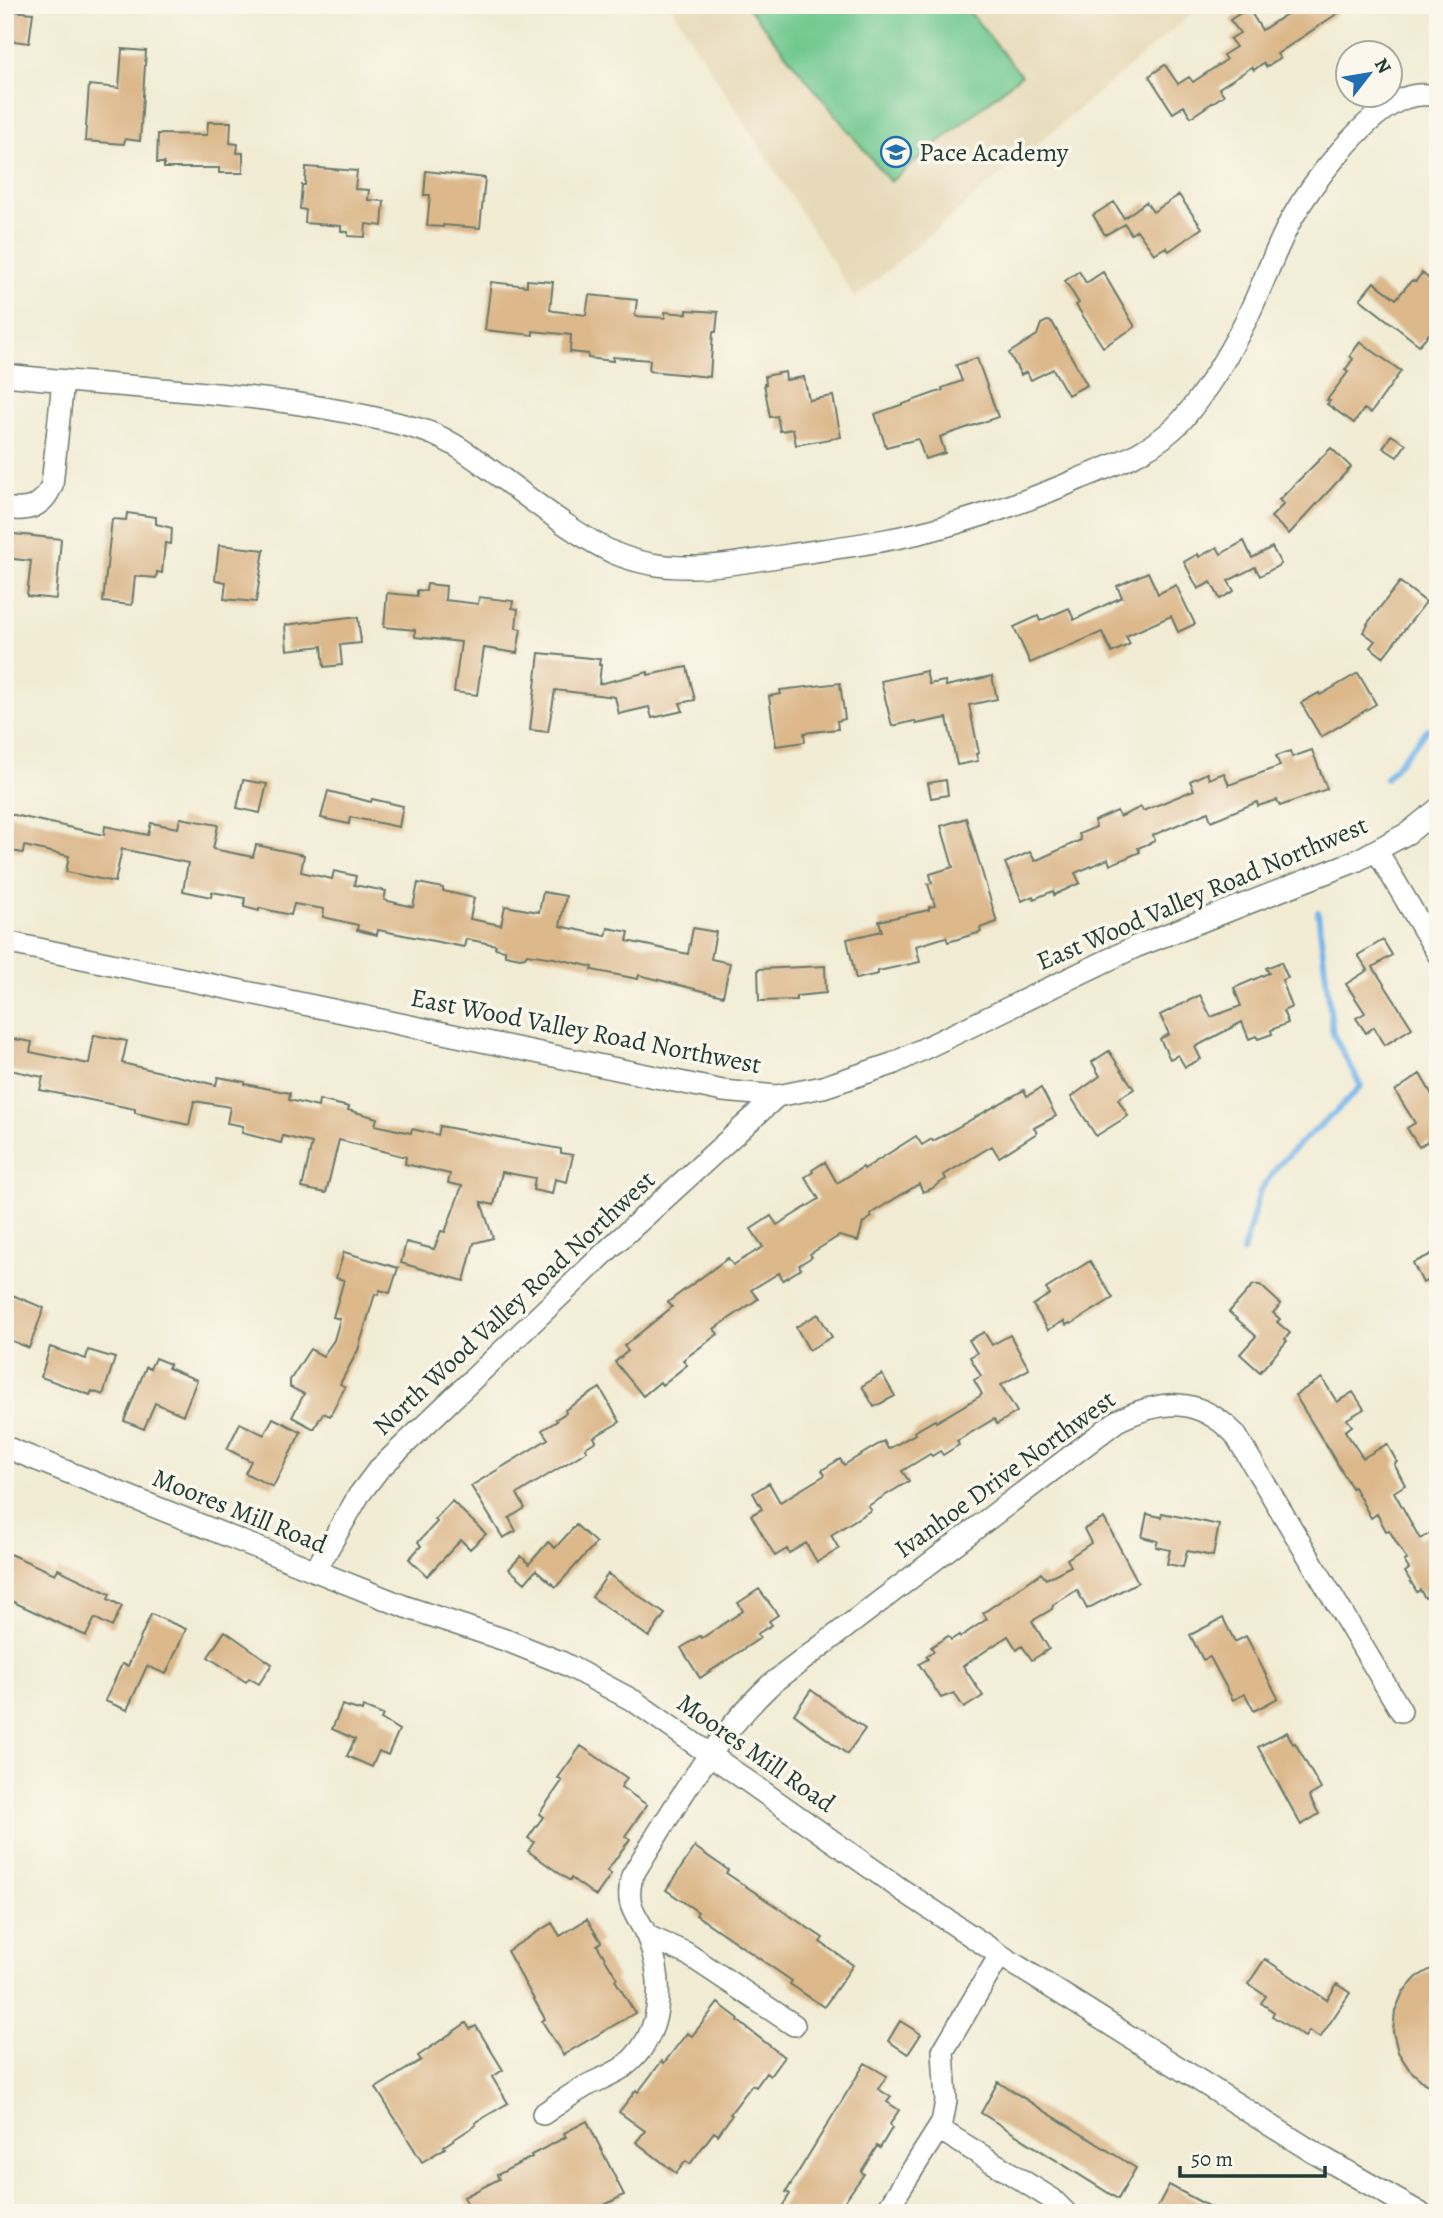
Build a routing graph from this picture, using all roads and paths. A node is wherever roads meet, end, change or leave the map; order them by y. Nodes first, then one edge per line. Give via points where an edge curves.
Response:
1 (1438, 96) edge
2 (5, 375) edge
3 (63, 381) junction
4 (5, 508) edge
5 (1438, 809) edge
6 (1377, 851) junction
7 (5, 942) edge
8 (1438, 954) edge
9 (777, 1096) junction
10 (5, 1447) edge
11 (315, 1571) junction
12 (1401, 1711) dead end
13 (710, 1754) junction
14 (647, 1936) junction
15 (1000, 1955) junction
16 (794, 2025) dead end
17 (543, 2114) dead end
18 (939, 2129) junction
19 (885, 2213) edge
20 (1066, 2213) edge
21 (1420, 2213) edge

1 - 3 street via 1402,99 1351,138 1289,223 1245,322 1202,394 1179,424 1155,444 1079,480 989,513 884,541 702,569 660,566 616,553 584,536 448,440 417,428 227,394
2 - 3 street
3 - 4 street via 47,496 26,509
5 - 6 street, East Wood Valley Road Northwest
6 - 8 street
6 - 9 street, East Wood Valley Road Northwest via 1135,947 892,1064 824,1087
7 - 9 street, East Wood Valley Road Northwest via 723,1091
9 - 11 street, North Wood Valley Road Northwest via 378,1470
10 - 11 street, Moores Mill Road
11 - 13 street, Moores Mill Road via 563,1663 634,1701
12 - 13 street, Ivanhoe Drive Northwest via 1235,1434 1203,1410 1165,1404 1117,1421 770,1685 743,1710
13 - 14 street, Ivanhoe Drive Northwest via 632,1876 630,1906
13 - 15 street, Moores Mill Road
14 - 16 street via 686,1954
14 - 17 street, Ivanhoe Drive Northwest via 659,1983 652,2029 623,2067
15 - 18 street via 943,2051 946,2101
15 - 21 street, Moores Mill Road via 1313,2152
18 - 19 street
18 - 20 street via 1052,2199

